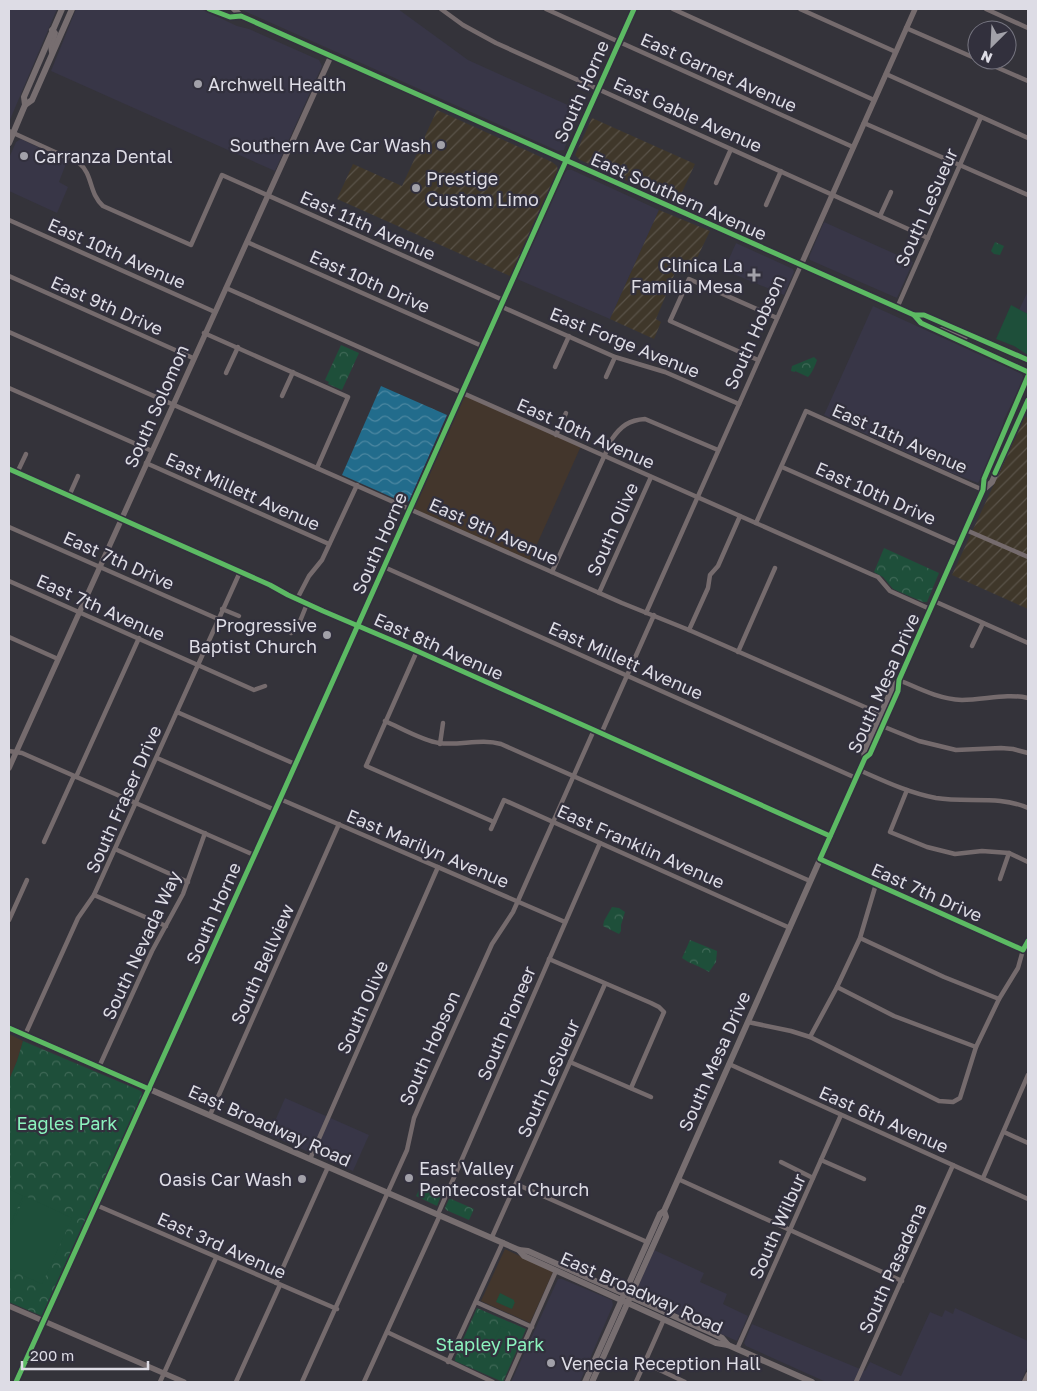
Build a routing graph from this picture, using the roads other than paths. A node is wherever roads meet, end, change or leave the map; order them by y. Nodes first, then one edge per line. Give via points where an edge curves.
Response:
1 (72, 9) edge
2 (209, 9) edge
3 (234, 9) edge
4 (441, 9) edge
5 (546, 9) edge
6 (634, 9) edge
7 (673, 9) edge
8 (800, 9) edge
9 (915, 9) edge
10 (986, 9) edge
11 (61, 10) edge
12 (241, 16) junction
13 (906, 28) junction
14 (1028, 28) edge
15 (52, 30) junction
16 (61, 34) junction
17 (618, 42) junction
18 (896, 52) junction
19 (52, 53) junction
20 (967, 54) edge
21 (331, 56) junction
22 (39, 61) junction
23 (1004, 70) edge
24 (886, 74) junction
25 (1028, 81) edge
26 (38, 86) junction
27 (597, 89) junction
28 (874, 100) junction
29 (25, 105) junction
30 (981, 117) junction
31 (864, 123) junction
32 (11, 132) edge
33 (1028, 138) edge
34 (9, 143) edge
35 (853, 147) junction
36 (731, 149) junction
37 (565, 161) junction
38 (960, 165) junction
39 (781, 171) junction
40 (716, 183) dead end
41 (891, 192) dead end
42 (268, 195) junction
43 (832, 195) junction
44 (1028, 195) edge
45 (766, 205) dead end
46 (880, 216) junction
47 (9, 220) edge
48 (928, 238) junction
49 (247, 242) junction
50 (801, 265) junction
51 (9, 276) edge
52 (226, 288) junction
53 (503, 300) junction
54 (500, 306) junction
55 (897, 308) junction
56 (215, 312) junction
57 (914, 315) junction
58 (777, 318) junction
59 (936, 330) junction
60 (9, 332) edge
61 (204, 333) junction
62 (569, 336) junction
63 (979, 338) junction
64 (482, 346) junction
65 (238, 347) junction
66 (615, 357) junction
67 (193, 358) junction
68 (758, 360) junction
69 (1028, 360) edge
70 (555, 367) dead end
71 (292, 372) junction
72 (1028, 372) edge
73 (226, 373) dead end
74 (1028, 376) edge
75 (606, 377) dead end
76 (9, 388) edge
77 (462, 393) junction
78 (282, 396) dead end
79 (1028, 400) edge
80 (173, 404) junction
81 (739, 404) junction
82 (566, 413) dead end
83 (1008, 422) junction
84 (556, 435) junction
85 (718, 450) junction
86 (152, 451) junction
87 (26, 454) dead end
88 (603, 456) junction
89 (1001, 462) junction
90 (146, 463) junction
91 (782, 467) junction
92 (317, 468) junction
93 (9, 469) edge
94 (17, 473) junction
95 (78, 476) dead end
96 (651, 477) junction
97 (357, 485) junction
98 (983, 490) junction
99 (69, 496) junction
100 (697, 497) junction
101 (410, 509) junction
102 (740, 516) junction
103 (121, 519) junction
104 (756, 523) junction
105 (9, 527) edge
106 (966, 530) junction
107 (329, 544) junction
108 (959, 544) junction
109 (1028, 558) edge
110 (100, 566) junction
111 (384, 567) junction
112 (776, 568) dead end
113 (240, 572) junction
114 (552, 572) junction
115 (9, 582) edge
116 (599, 593) junction
117 (297, 599) junction
118 (934, 601) junction
119 (307, 604) junction
120 (222, 609) junction
121 (930, 610) junction
122 (79, 612) junction
123 (646, 613) junction
124 (239, 616) dead end
125 (654, 616) junction
126 (218, 619) junction
127 (983, 623) junction
128 (358, 625) junction
129 (689, 630) junction
130 (291, 633) dead end
131 (9, 637) edge
132 (139, 638) junction
133 (1028, 643) edge
134 (972, 646) dead end
135 (417, 651) junction
136 (738, 652) junction
137 (58, 659) junction
138 (198, 664) junction
139 (627, 676) junction
140 (899, 680) junction
141 (265, 686) dead end
142 (1006, 690) dead end
143 (1005, 696) junction
144 (1028, 698) edge
145 (177, 712) junction
146 (883, 715) junction
147 (386, 721) junction
148 (443, 723) dead end
149 (879, 725) junction
150 (594, 730) junction
151 (601, 734) junction
152 (440, 744) junction
153 (9, 750) edge
154 (16, 752) junction
155 (1028, 753) edge
156 (157, 758) junction
157 (296, 764) junction
158 (9, 768) edge
159 (859, 770) junction
160 (75, 776) junction
161 (573, 776) junction
162 (856, 778) junction
163 (907, 790) junction
164 (449, 794) dead end
165 (280, 799) junction
166 (446, 801) junction
167 (136, 803) junction
168 (1028, 808) edge
169 (275, 810) junction
170 (494, 822) junction
171 (553, 822) junction
172 (339, 824) junction
173 (491, 829) dead end
174 (205, 833) junction
175 (830, 836) junction
176 (44, 842) dead end
177 (600, 843) junction
178 (115, 849) junction
179 (1009, 853) junction
180 (955, 854) junction
181 (254, 855) junction
182 (820, 859) junction
183 (955, 861) dead end
184 (1028, 862) edge
185 (438, 867) junction
186 (1000, 879) dead end
187 (27, 880) dead end
188 (810, 881) junction
189 (188, 882) junction
190 (876, 884) junction
191 (94, 895) junction
192 (518, 901) junction
193 (9, 920) edge
194 (565, 922) junction
195 (166, 926) junction
196 (790, 928) junction
197 (860, 938) junction
198 (1028, 941) edge
199 (1023, 950) junction
200 (549, 959) junction
201 (605, 984) junction
202 (837, 987) junction
203 (999, 999) junction
204 (748, 1022) junction
205 (9, 1028) edge
206 (25, 1035) junction
207 (810, 1037) junction
208 (976, 1047) junction
209 (570, 1062) junction
210 (729, 1064) junction
211 (99, 1067) junction
212 (1028, 1075) edge
213 (1026, 1087) edge
214 (631, 1088) junction
215 (149, 1089) junction
216 (651, 1097) dead end
217 (210, 1115) junction
218 (841, 1115) junction
219 (1004, 1132) junction
220 (1028, 1143) edge
221 (310, 1159) junction
222 (821, 1160) junction
223 (781, 1162) dead end
224 (953, 1165) junction
225 (328, 1167) junction
226 (814, 1178) junction
227 (983, 1178) junction
228 (678, 1179) junction
229 (864, 1179) dead end
230 (516, 1184) junction
231 (388, 1193) junction
232 (1028, 1199) edge
233 (96, 1205) junction
234 (664, 1211) junction
235 (439, 1214) junction
236 (790, 1230) junction
237 (492, 1237) junction
238 (503, 1242) junction
239 (647, 1242) junction
240 (519, 1250) junction
241 (216, 1258) junction
242 (556, 1271) junction
243 (902, 1281) junction
244 (278, 1284) junction
245 (626, 1298) junction
246 (476, 1302) junction
247 (9, 1306) edge
248 (336, 1309) junction
249 (664, 1319) junction
250 (44, 1321) junction
251 (532, 1326) junction
252 (387, 1332) junction
253 (728, 1345) junction
254 (737, 1349) junction
255 (448, 1362) junction
256 (645, 1363) junction
257 (164, 1374) junction
258 (1028, 1374) edge
259 (19, 1381) edge
260 (804, 1381) edge
261 (160, 1382) edge
262 (184, 1382) edge
263 (236, 1382) edge
264 (302, 1382) edge
265 (364, 1382) edge
266 (493, 1382) edge
267 (506, 1382) edge
268 (585, 1382) edge
269 (592, 1382) edge
270 (636, 1382) edge
271 (686, 1382) edge
272 (812, 1382) edge
273 (856, 1382) edge
274 (1024, 1382) edge

1 - 16 main road
2 - 12 main road, East Southern Avenue via 230,17
3 - 12 main road, East Southern Avenue
4 - 27 street, East Gable Avenue via 496,43
5 - 17 street, East Garnet Avenue
6 - 17 street, South Horne
7 - 28 street
8 - 18 street
9 - 13 street, South Hobson
10 - 14 street
11 - 15 main road
11 - 16 main road via 58,29
12 - 21 main road, East Southern Avenue
13 - 18 street, South Hobson
13 - 20 street
15 - 19 main road
15 - 22 main road
16 - 19 main road
17 - 27 street, South Horne
17 - 35 street, East Garnet Avenue
18 - 24 street, South Hobson
19 - 26 main road
21 - 37 main road, East Southern Avenue
21 - 42 street, South Solomon
22 - 26 main road via 34,83
22 - 29 main road via 24,97
23 - 25 street
24 - 28 street, South Hobson
24 - 30 street
26 - 29 main road via 32,100
27 - 36 street, East Gable Avenue
27 - 37 street, South Horne
28 - 31 street, South Hobson
29 - 32 main road
30 - 33 street
30 - 38 street, South LeSueur
31 - 35 street, South Hobson
31 - 38 street
32 - 34 main road
32 - 42 street, East 11th Avenue via 80,163 96,200 103,206 191,245 222,175
35 - 43 street, South Hobson
36 - 39 street, East Gable Avenue
36 - 40 street
37 - 50 main road, East Southern Avenue
37 - 53 street, South Horne
38 - 44 street
38 - 48 street, South LeSueur
39 - 43 street, East Gable Avenue
39 - 45 street
41 - 46 street
42 - 49 street, South Solomon
42 - 53 street, East 11th Avenue
43 - 46 street, East Gable Avenue
43 - 50 street, South Hobson
46 - 48 street, East Gable Avenue
47 - 56 street, East 10th Avenue
48 - 55 street, South LeSueur
49 - 52 street, South Solomon
49 - 64 street, East 10th Drive
50 - 55 main road, East Southern Avenue
50 - 58 street, South Hobson
51 - 67 street, East 9th Drive
52 - 56 street, South Solomon
52 - 77 street, East 10th Avenue
53 - 54 street, South Horne
54 - 62 street, East Forge Avenue
54 - 64 street, South Horne
55 - 57 main road, East Southern Avenue
56 - 61 street, South Solomon
57 - 59 main road, East Southern Avenue
57 - 63 main road, East Southern Avenue via 924,315
58 - 68 street, South Hobson
58 - 68 street via 689,279 679,300 670,320
59 - 63 main road
59 - 72 main road, East Southern Avenue
60 - 80 street, East 9th Avenue
61 - 65 street
61 - 67 street, South Solomon
62 - 66 street, East Forge Avenue
62 - 70 street
63 - 69 main road, East Southern Avenue
64 - 77 street, South Horne
65 - 71 street
65 - 73 street
66 - 75 street
66 - 81 street, East Forge Avenue via 665,372
67 - 80 street, South Solomon
68 - 81 street, South Hobson
71 - 78 street
71 - 92 street via 348,397
74 - 83 main road, South Mesa Drive
76 - 86 street, East Millett Avenue
77 - 84 street, East 10th Avenue
77 - 101 street, South Horne
79 - 89 main road, South Mesa Drive
80 - 86 street, South Solomon
80 - 92 street, East 9th Avenue
81 - 85 street, South Hobson
82 - 84 street
83 - 89 main road
83 - 98 main road, South Mesa Drive via 984,479
84 - 88 street, East 10th Avenue
85 - 88 street via 645,418 636,419 619,429
85 - 100 street, South Hobson
86 - 90 street, South Solomon
87 - 94 street
88 - 96 street, East 10th Avenue
88 - 114 street
89 - 98 main road, South Mesa Drive via 992,482
90 - 103 street, South Solomon
90 - 107 street, East Millett Avenue
91 - 98 street, East 11th Avenue via 806,411
91 - 104 street
91 - 108 street, East 10th Drive
92 - 97 street, East 9th Avenue
93 - 94 street, East 8th Avenue
94 - 99 street, East 8th Avenue
95 - 99 street
96 - 100 street, East 10th Avenue
96 - 116 street, South Olive
97 - 101 street, East 9th Avenue
97 - 107 street
98 - 106 main road, South Mesa Drive
99 - 103 street, East 8th Avenue
100 - 102 street, East 10th Avenue
100 - 123 street, South Hobson
101 - 111 street, South Horne
101 - 114 street, East 9th Avenue
102 - 104 street, East 10th Avenue
102 - 129 street via 718,566 710,575 708,588
103 - 110 street, South Solomon
103 - 113 street, East 8th Avenue
104 - 121 street, East 10th Avenue via 878,577 890,591
105 - 110 street, East 7th Drive
106 - 108 main road, South Mesa Drive
106 - 109 street
107 - 117 street
108 - 118 main road, South Mesa Drive
110 - 122 street, South Solomon
110 - 126 street, East 7th Drive
111 - 128 street, South Horne
111 - 139 street, East Millett Avenue
112 - 136 street
113 - 117 street, East 8th Avenue
113 - 120 street, South Fraser Drive
114 - 116 street, East 9th Avenue
115 - 122 street, East 7th Avenue
116 - 123 street, East 9th Avenue
117 - 119 street, East 8th Avenue
118 - 121 main road, South Mesa Drive
118 - 127 street
119 - 128 street, East 8th Avenue
119 - 130 street via 298,626
120 - 124 street
120 - 126 street, South Fraser Drive
121 - 140 main road, South Mesa Drive
122 - 132 street, East 7th Avenue
122 - 137 street, South Solomon
123 - 125 street, East 9th Avenue
125 - 129 street, East 9th Avenue
125 - 139 street
126 - 138 street, South Fraser Drive
127 - 133 street
127 - 134 street
128 - 135 street, East 8th Avenue
128 - 157 street, South Horne
129 - 136 street, East 9th Avenue
131 - 137 street
132 - 138 street, East 7th Avenue
132 - 160 street
135 - 147 street
135 - 150 street, East 8th Avenue
136 - 146 street, East 9th Avenue
137 - 154 street, South Solomon
138 - 141 street, East 7th Avenue via 254,690
138 - 145 street, South Fraser Drive
139 - 151 street
139 - 162 street, East Millett Avenue
140 - 143 street via 935,696 962,700
140 - 146 main road, South Mesa Drive via 892,688
142 - 143 street
143 - 144 street
145 - 156 street, South Fraser Drive
145 - 157 street
146 - 149 main road, South Mesa Drive
147 - 152 street
147 - 166 street via 366,766
148 - 152 street
149 - 155 street via 919,741 956,750 1001,748
149 - 159 main road, South Mesa Drive via 864,752
150 - 151 street, East 8th Avenue
150 - 161 street, South Hobson
151 - 175 street, East 8th Avenue
152 - 161 street via 494,742
153 - 154 street
154 - 158 street, South Solomon
154 - 160 street
156 - 167 street, South Fraser Drive
156 - 169 street
157 - 165 street, South Horne
159 - 162 main road, South Mesa Drive
159 - 163 street
160 - 167 street
160 - 176 street
161 - 171 street, South Hobson
161 - 188 street
162 - 175 main road, South Mesa Drive
163 - 168 street via 936,798 998,800
163 - 180 street via 890,832 926,847
164 - 166 street
165 - 169 street, South Horne
165 - 172 street, East Marilyn Avenue
166 - 170 street
167 - 174 street
167 - 178 street, South Fraser Drive
169 - 181 street, South Horne
170 - 171 street, East Franklin Avenue via 504,800
170 - 173 street, East Franklin Avenue
171 - 177 street, East Franklin Avenue
171 - 192 street, South Hobson
172 - 185 street, East Marilyn Avenue
172 - 217 street, South Bellview
174 - 181 street
174 - 189 street, South Nevada Way
175 - 182 main road, South Mesa Drive
177 - 194 street, South Pioneer
177 - 196 street, East Franklin Avenue
178 - 189 street
178 - 191 street, South Fraser Drive
179 - 180 street
179 - 184 street
179 - 186 street
180 - 183 street
181 - 215 street, South Horne
182 - 188 main road, South Mesa Drive
182 - 190 street, East 7th Drive
185 - 192 street, East Marilyn Avenue
185 - 221 street, South Olive
187 - 193 street
188 - 196 main road, South Mesa Drive
189 - 195 street, South Nevada Way
190 - 197 street
190 - 199 street, East 7th Drive
191 - 195 street
191 - 206 street, South Fraser Drive via 78,918
192 - 194 street, East Marilyn Avenue
192 - 231 street, South Hobson via 492,944 416,1113 407,1150
194 - 200 street, South Pioneer
195 - 211 street, South Nevada Way
196 - 204 main road, South Mesa Drive
197 - 202 street
197 - 203 street
198 - 199 street
199 - 203 street via 1018,968
200 - 201 street
200 - 235 street, South Pioneer
201 - 209 street, South LeSueur
201 - 214 street via 651,1003 664,1012
202 - 207 street
202 - 208 street via 894,1016
203 - 208 street
204 - 207 street
204 - 210 main road, South Mesa Drive
205 - 206 main road, East Broadway Road
206 - 211 main road, East Broadway Road
207 - 208 street via 940,1101 953,1102 960,1098
209 - 214 street
209 - 230 street, South LeSueur
210 - 218 street, East 6th Avenue
210 - 228 main road, South Mesa Drive
211 - 215 main road, East Broadway Road
212 - 213 street
213 - 219 street
214 - 216 street
215 - 217 main road, East Broadway Road
215 - 233 street, South Horne
217 - 221 main road, East Broadway Road
218 - 222 street, South Wilbur
218 - 224 street, East 6th Avenue
219 - 220 street
219 - 227 street
221 - 225 main road, East Broadway Road
222 - 226 street, South Wilbur
222 - 229 street
223 - 226 street
224 - 227 street, East 6th Avenue
224 - 243 street, South Pasadena
225 - 231 main road, East Broadway Road
225 - 244 street
226 - 236 street, South Wilbur
227 - 232 street, East 6th Avenue
228 - 234 main road, South Mesa Drive
228 - 236 street
230 - 237 street, South LeSueur
230 - 239 street
231 - 235 main road, East Broadway Road
231 - 248 street, South Hobson
233 - 241 street, East 3rd Avenue
233 - 250 street
234 - 239 main road, South Mesa Drive
234 - 245 main road, South Mesa Drive via 666,1217
235 - 237 main road, East Broadway Road
235 - 252 street, South Pioneer
236 - 243 street
236 - 254 street, South Wilbur
237 - 238 main road, East Broadway Road
238 - 240 main road, East Broadway Road
238 - 246 street
239 - 245 main road, South Mesa Drive
240 - 242 main road, East Broadway Road via 524,1256
240 - 245 main road, East Broadway Road via 528,1251
241 - 244 street, East 3rd Avenue
241 - 257 street
242 - 245 main road, East Broadway Road
242 - 251 street
243 - 273 street, South Pasadena
244 - 248 street, East 3rd Avenue
244 - 263 street
245 - 249 main road, East Broadway Road
245 - 253 main road, East Broadway Road via 722,1338
245 - 268 main road, South Mesa Drive
245 - 269 main road, South Mesa Drive
246 - 251 street
246 - 255 street
247 - 250 street
248 - 264 street, South Hobson
249 - 253 main road, East Broadway Road via 716,1343
249 - 256 street
250 - 257 street
250 - 259 street
251 - 267 street
252 - 255 street
252 - 265 street, South Pioneer
253 - 254 main road, East Broadway Road
254 - 260 main road, East Broadway Road
255 - 266 street
256 - 270 street
256 - 271 street
257 - 261 street
257 - 262 street
258 - 274 street
260 - 272 main road, East Broadway Road

